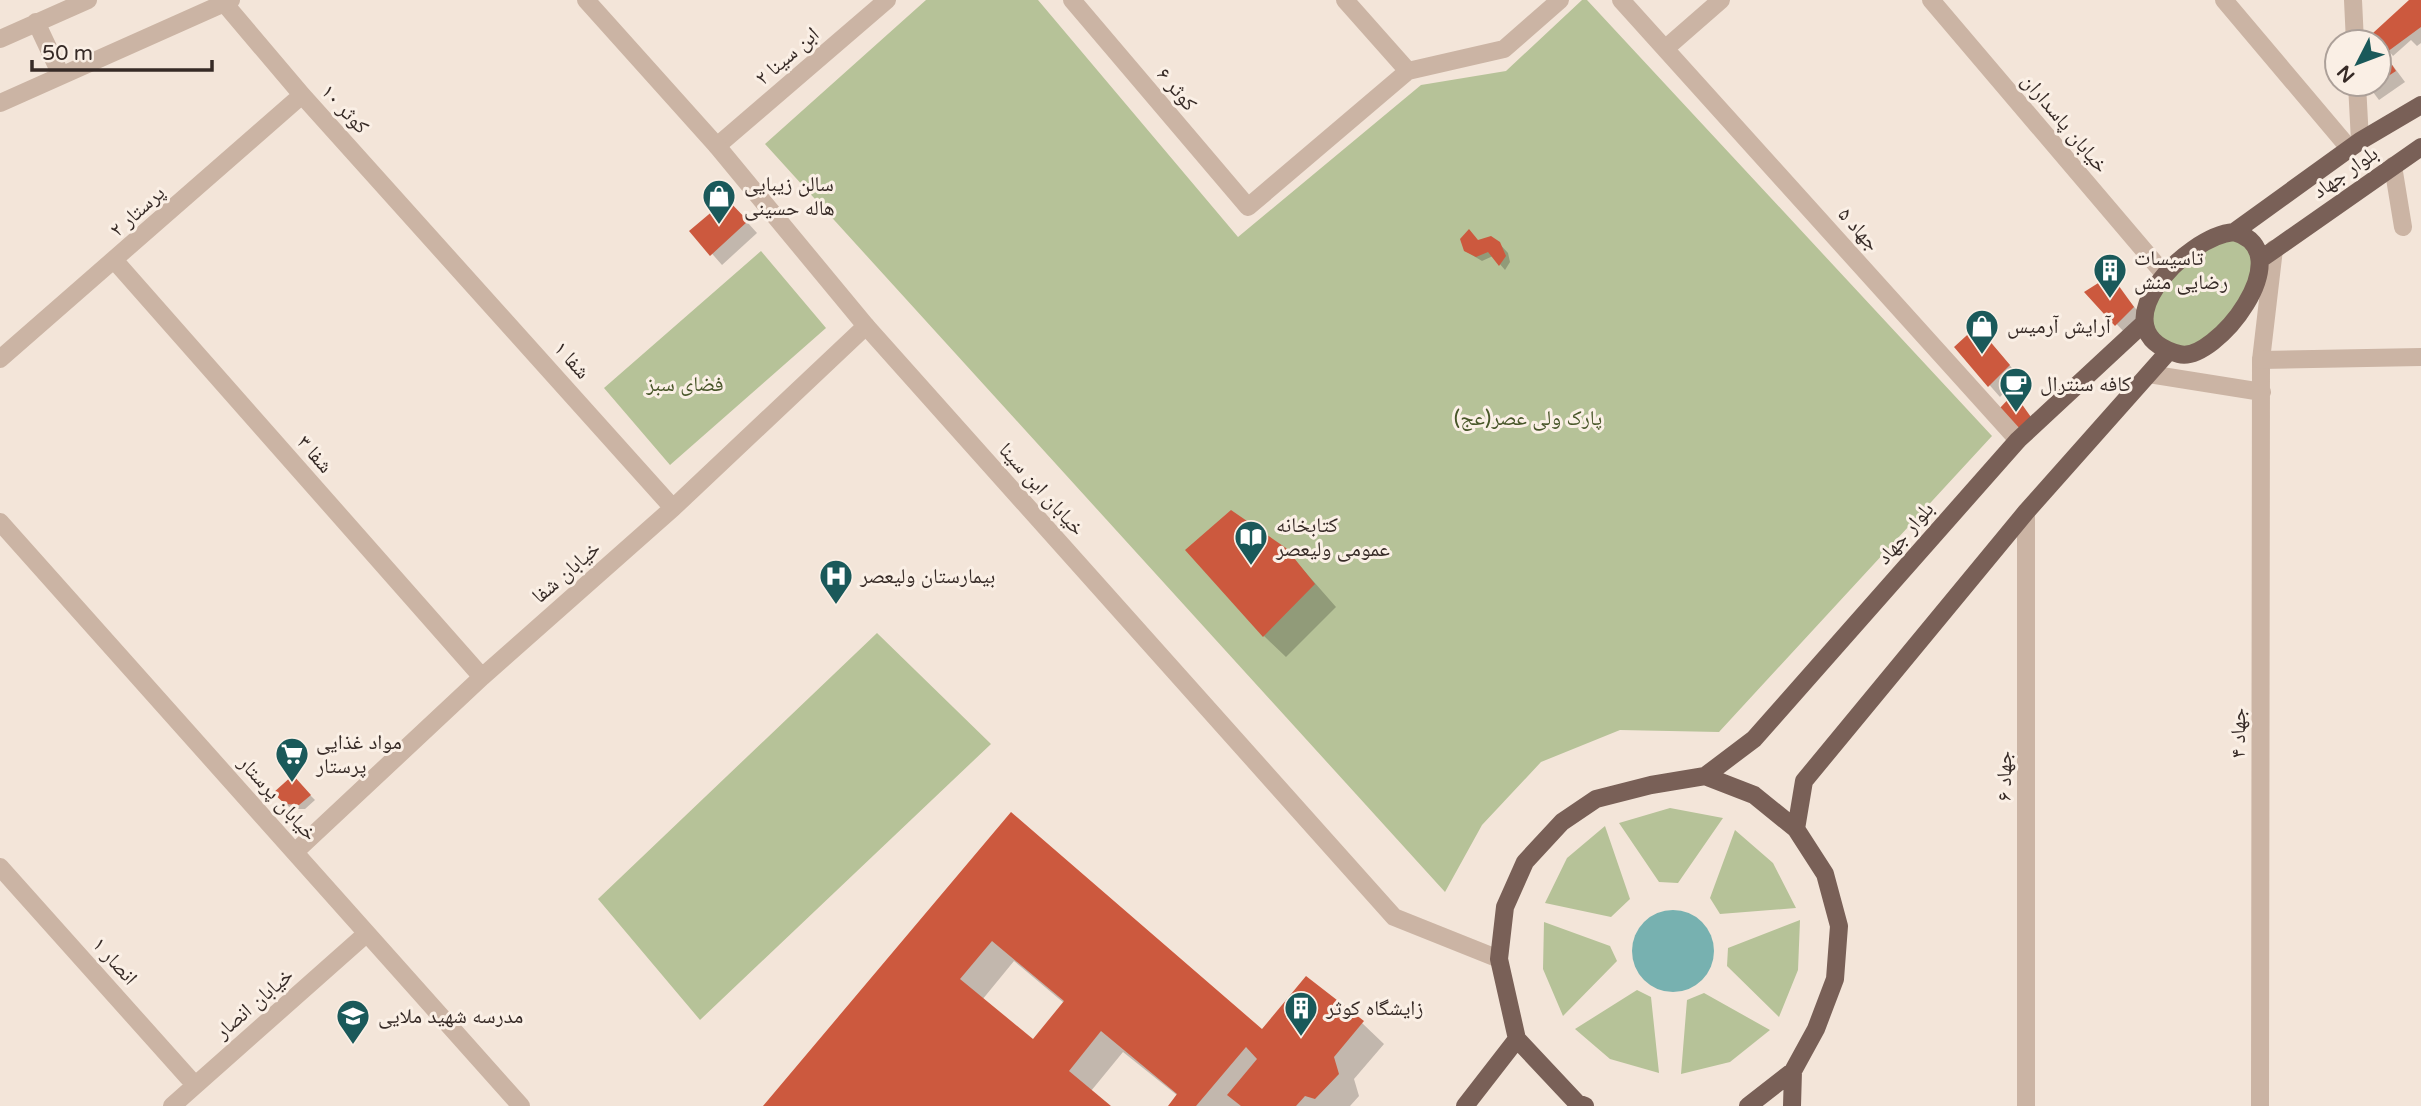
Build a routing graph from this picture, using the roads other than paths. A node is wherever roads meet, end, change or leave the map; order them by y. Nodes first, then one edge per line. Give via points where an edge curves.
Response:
1 (88, 0) edge
2 (586, 0) edge
3 (887, 0) edge
4 (1072, 0) edge
5 (1345, 0) edge
6 (1560, 0) edge
7 (1621, 0) edge
8 (1721, 0) edge
9 (1931, 0) edge
10 (2224, 0) edge
11 (2353, 0) edge
12 (228, 2) edge
13 (36, 22) junction
14 (2354, 28) edge
15 (0, 38) edge
16 (1666, 48) junction
17 (1408, 71) junction
18 (61, 75) junction
19 (302, 95) junction
20 (2356, 98) edge
21 (0, 103) edge
22 (2421, 105) edge
23 (2354, 144) junction
24 (717, 146) junction
25 (2421, 147) edge
26 (2393, 166) junction
27 (2403, 227) dead end
28 (2234, 232) junction
29 (436, 242) joint
30 (2268, 254) junction
31 (115, 261) junction
32 (2165, 275) junction
33 (2144, 323) junction
34 (866, 326) junction
35 (2169, 351) junction
36 (2421, 357) edge
37 (0, 359) edge
38 (2261, 360) junction
39 (2149, 374) junction
40 (2262, 392) junction
41 (2018, 440) junction
42 (673, 509) junction
43 (2026, 512) junction
44 (0, 522) edge
45 (482, 677) junction
46 (1704, 776) junction
47 (1796, 829) junction
48 (296, 851) junction
49 (0, 867) edge
50 (366, 934) junction
51 (1499, 960) junction
52 (1517, 1039) junction
53 (1793, 1071) junction
54 (195, 1085) junction
55 (1579, 1105) edge
56 (172, 1106) edge
57 (521, 1106) edge
58 (1465, 1106) edge
59 (1748, 1106) edge
60 (1792, 1106) edge
61 (2026, 1106) edge
62 (2260, 1106) edge

1 - 13 street
2 - 24 street, خیابان ابن سینا
3 - 24 street, ابن سینا ۲
4 - 17 street, کوثر ۶ via 1248,207
5 - 17 street
6 - 17 street via 1504,49
7 - 16 street, جهاد ۵
8 - 16 street
9 - 32 street, خیابان پاسداران
10 - 23 street
11 - 14 street
12 - 18 street
12 - 19 street, کوثر ۱۰
13 - 15 street
13 - 18 street
16 - 41 street, جهاد ۵
18 - 21 street
19 - 29 street, کوثر ۱۰
19 - 31 street, پرستار ۲
20 - 23 street
22 - 23 main road, بلوار جهاد
23 - 28 main road, بلوار جهاد
24 - 34 street, خیابان ابن سینا
25 - 26 main road, بلوار جهاد
26 - 27 street
26 - 30 main road, بلوار جهاد
28 - 30 main road
28 - 32 main road, بلوار جهاد via 2203,240
29 - 42 street, شفا ۱
30 - 35 main road via 2261,276 2228,326 2207,347 2183,356
30 - 38 street, جهاد ۴
31 - 37 street, پرستار ۲
31 - 45 street, شفا ۳
32 - 33 main road, بلوار جهاد via 2145,307
33 - 35 main road via 2149,336
33 - 41 main road, بلوار جهاد
34 - 42 street, خیابان شفا
34 - 51 street, خیابان ابن سینا via 1394,917
35 - 39 main road
36 - 38 street
38 - 40 street, جهاد ۴
39 - 40 street
39 - 43 main road
40 - 62 street, جهاد ۴
41 - 46 main road, بلوار جهاد via 1754,739
42 - 45 street, خیابان شفا
43 - 47 main road via 1804,781
43 - 61 street, جهاد ۶
44 - 48 street, خیابان پرستار
45 - 48 street, خیابان شفا
46 - 47 main road via 1754,796
46 - 51 main road via 1596,799 1562,822 1525,862 1505,907
47 - 53 main road via 1825,874 1839,926 1836,979
48 - 50 street, خیابان پرستار
49 - 54 street, انصار ۱
50 - 54 street, خیابان انصار
50 - 57 street, خیابان پرستار
51 - 52 main road
52 - 55 main road
52 - 58 main road
53 - 59 main road
53 - 60 main road
54 - 56 street, خیابان انصار

